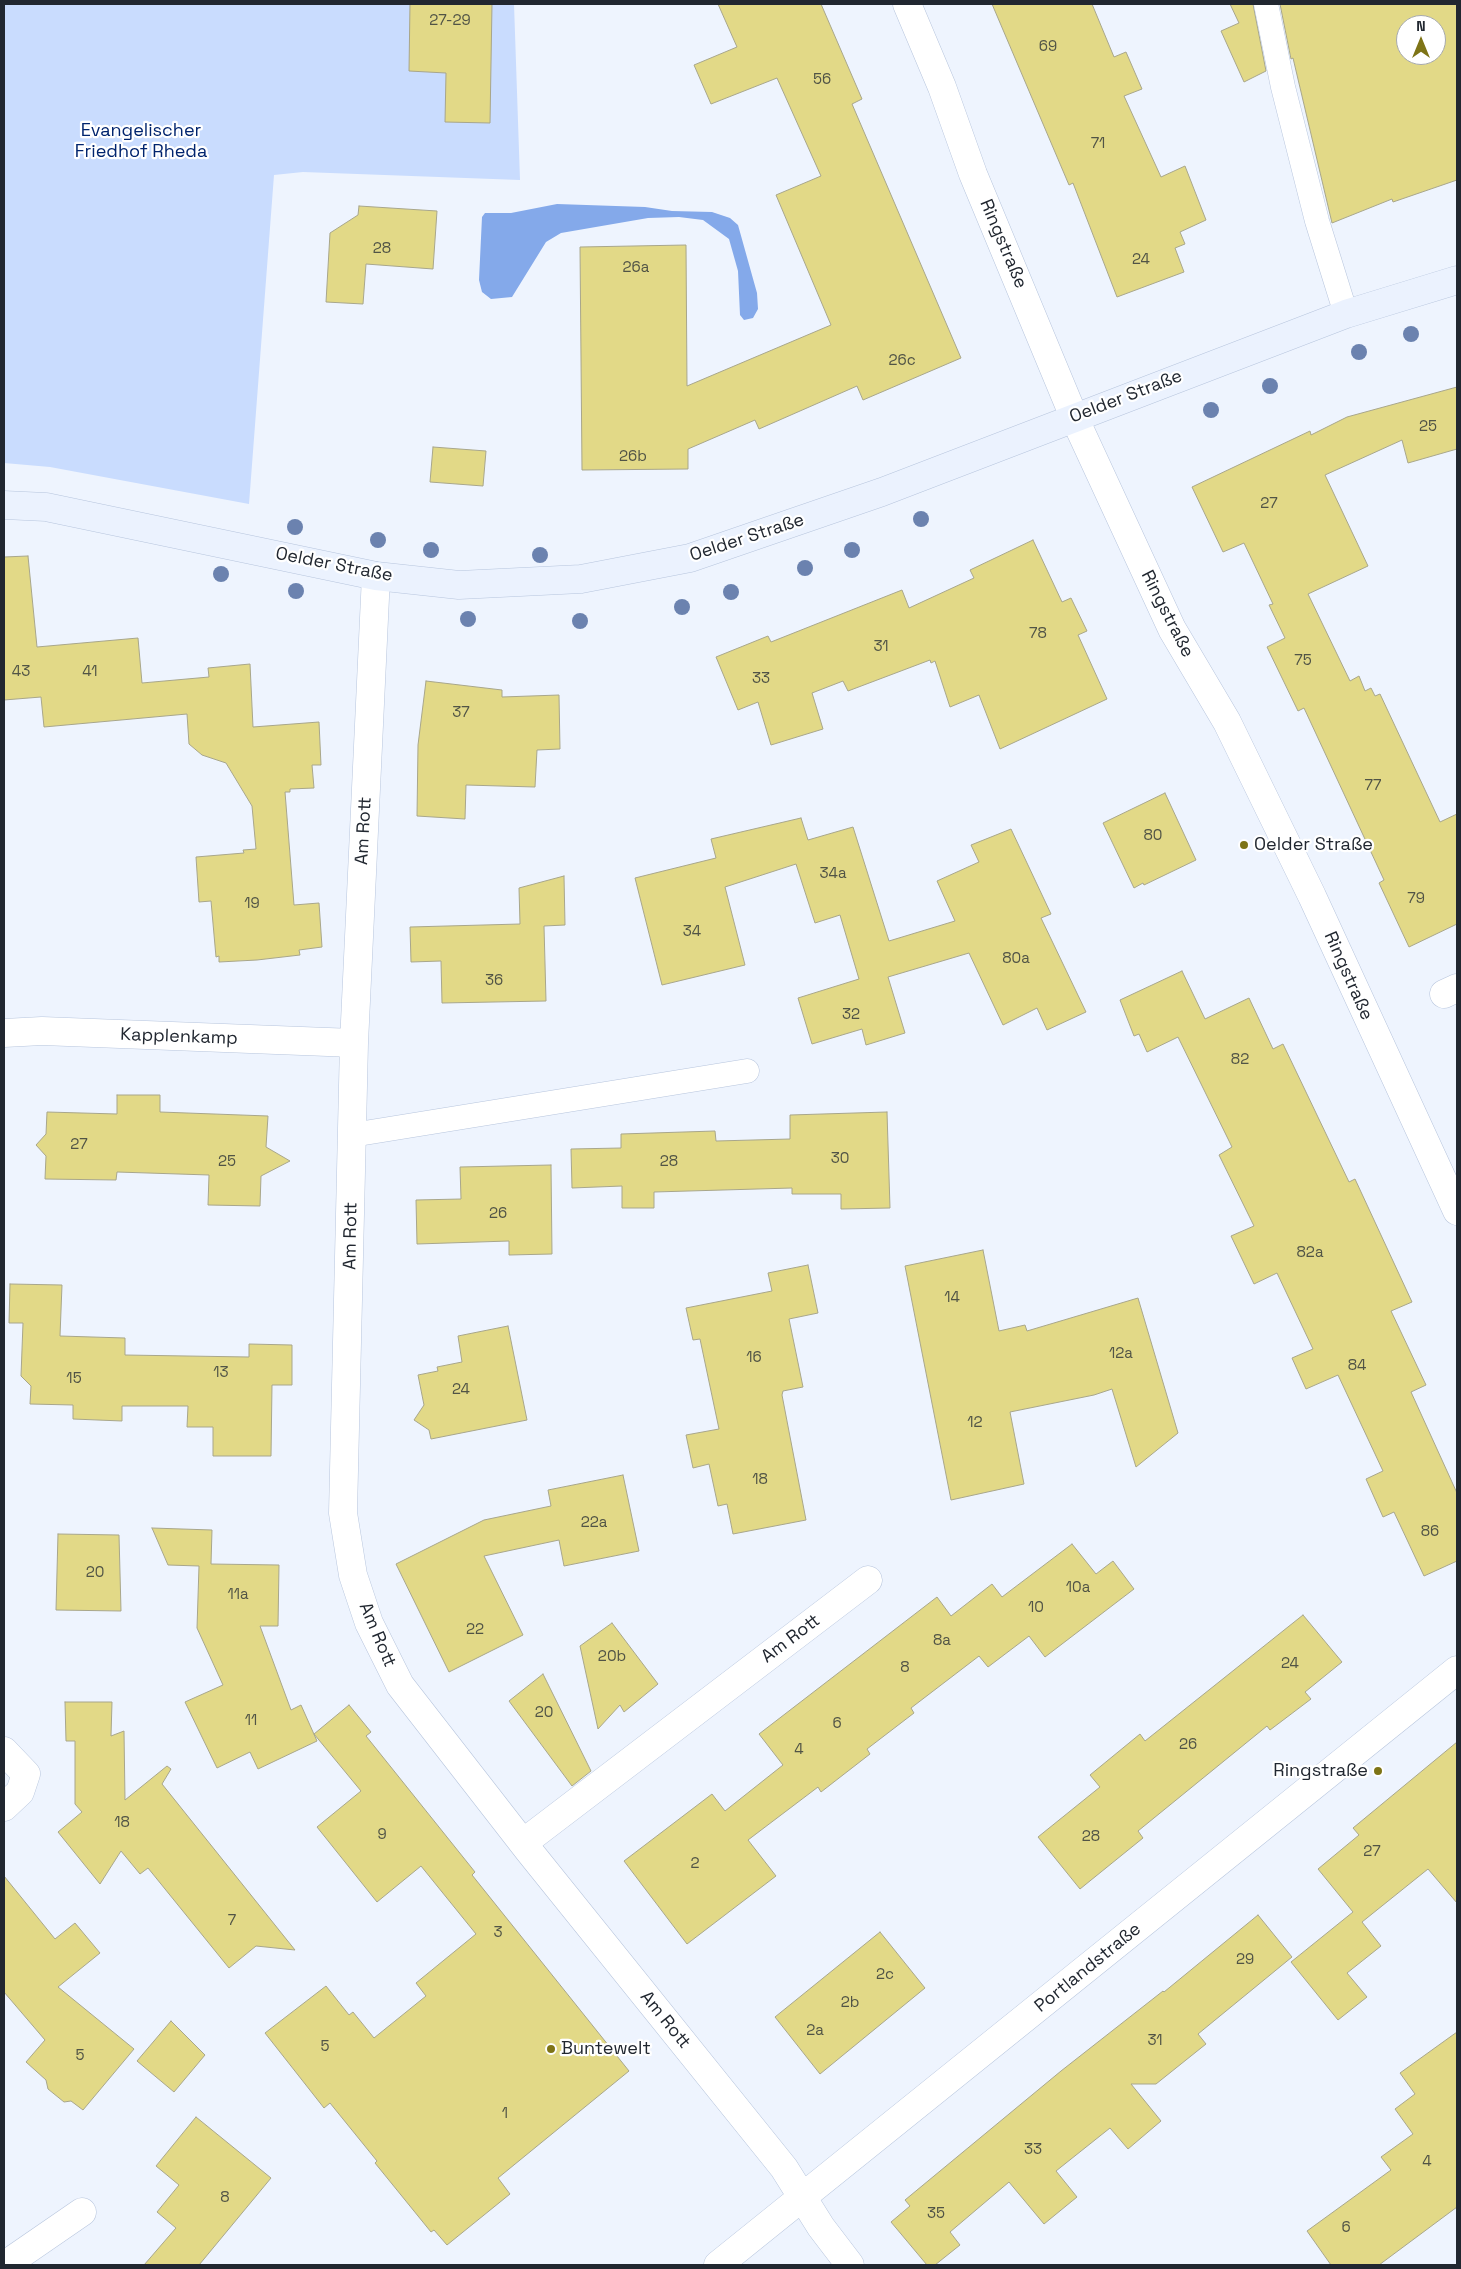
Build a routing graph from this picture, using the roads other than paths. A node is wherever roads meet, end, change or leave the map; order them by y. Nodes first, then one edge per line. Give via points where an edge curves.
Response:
1 (907, 4) edge
2 (1266, 4) edge
3 (1457, 280) edge
4 (1346, 314) junction
5 (1074, 417) junction
6 (4, 505) edge
7 (376, 576) junction
8 (4, 1033) edge
9 (354, 1043) junction
10 (748, 1071) dead end
11 (352, 1135) junction
12 (1457, 1211) edge
13 (868, 1580) dead end
14 (1457, 1670) edge
15 (4, 1752) edge
16 (4, 1807) edge
17 (523, 1843) junction
18 (804, 2198) junction
19 (82, 2212) dead end
20 (5, 2265) edge
21 (718, 2265) edge
22 (850, 2265) edge

1 - 5 street, Ringstraße via 942,87 973,174
2 - 4 lane via 1315,211
3 - 4 street, Oelder Straße
4 - 5 street, Oelder Straße
5 - 7 street, Oelder Straße via 882,492 690,558 581,579 459,585
5 - 12 street, Ringstraße via 1172,630 1227,722 1312,896
6 - 7 street, Oelder Straße via 46,507
7 - 9 street, Am Rott
8 - 9 street, Kapplenkamp
9 - 11 street, Am Rott
10 - 11 lane
11 - 17 street, Am Rott via 343,1513 353,1575 369,1623 400,1685
13 - 17 street, Am Rott
14 - 18 street, Portlandstraße
15 - 16 street via 26,1774 20,1792
17 - 18 street, Am Rott via 784,2168
18 - 21 street, Portlandstraße
18 - 22 street, Am Rott
19 - 20 street

